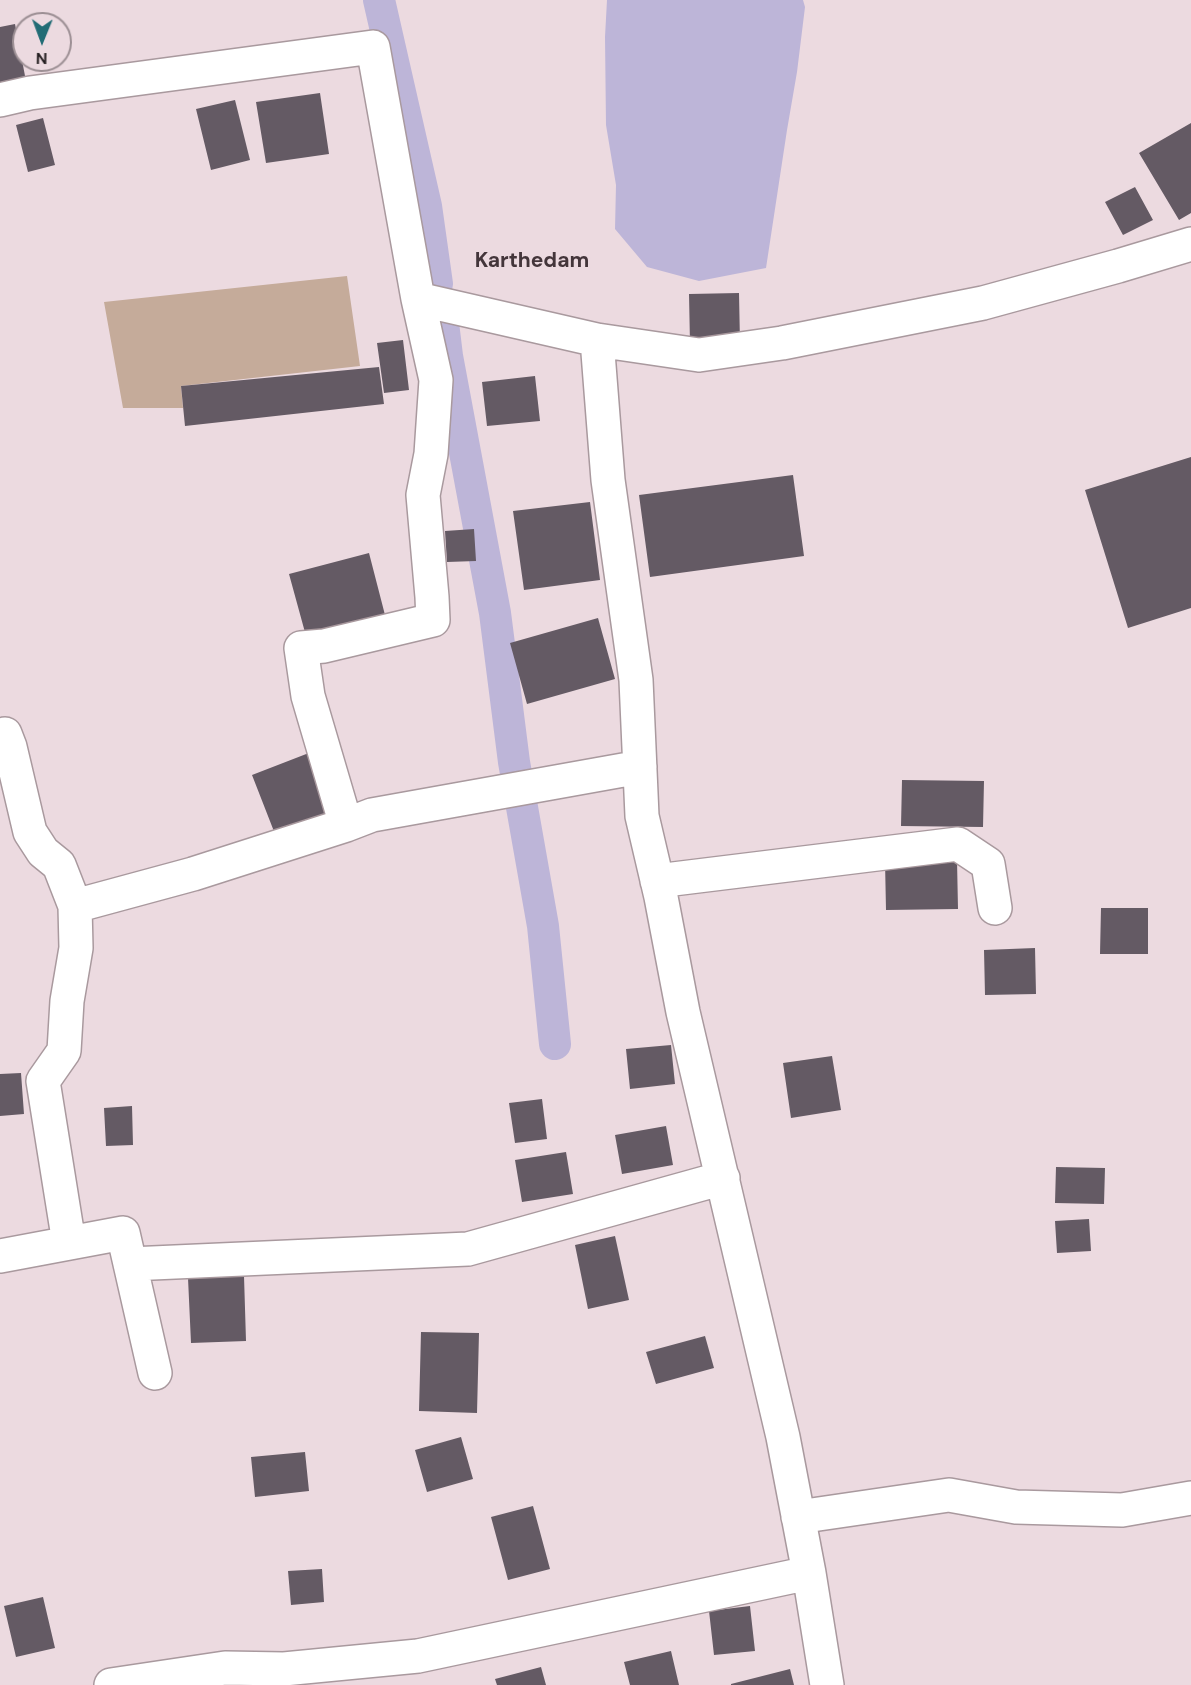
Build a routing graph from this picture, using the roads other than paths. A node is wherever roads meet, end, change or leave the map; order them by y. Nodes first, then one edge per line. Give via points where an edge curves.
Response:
1 (0, 100) edge
2 (1191, 243) edge
3 (418, 299) junction
4 (597, 340) junction
5 (2, 729) edge
6 (640, 767) junction
7 (346, 825) junction
8 (657, 881) junction
9 (75, 906) junction
10 (995, 908) dead end
11 (723, 1178) junction
12 (69, 1243) junction
13 (0, 1256) edge
14 (130, 1264) junction
15 (155, 1373) dead end
16 (1191, 1498) edge
17 (798, 1517) junction
18 (809, 1573) junction
19 (111, 1685) edge
20 (827, 1685) edge

1 - 3 street via 373,47
2 - 4 street via 983,303 782,343 699,355
3 - 4 street
3 - 7 street via 436,380 431,454 423,495 433,620 301,648 308,696
4 - 6 street via 608,480 636,680
5 - 9 street via 30,832 43,852 59,865
6 - 7 street via 372,815
6 - 8 street via 642,816
7 - 9 street via 193,874
8 - 10 street via 958,844 988,864
8 - 11 street via 683,1012
9 - 12 street via 76,948 64,1051 43,1081
11 - 14 street via 468,1249
11 - 17 street
12 - 13 street
12 - 14 street via 123,1233
14 - 15 street
16 - 17 street via 1122,1510 1016,1507 949,1495
17 - 18 street
18 - 19 street via 418,1656 284,1669 225,1668
18 - 20 street

